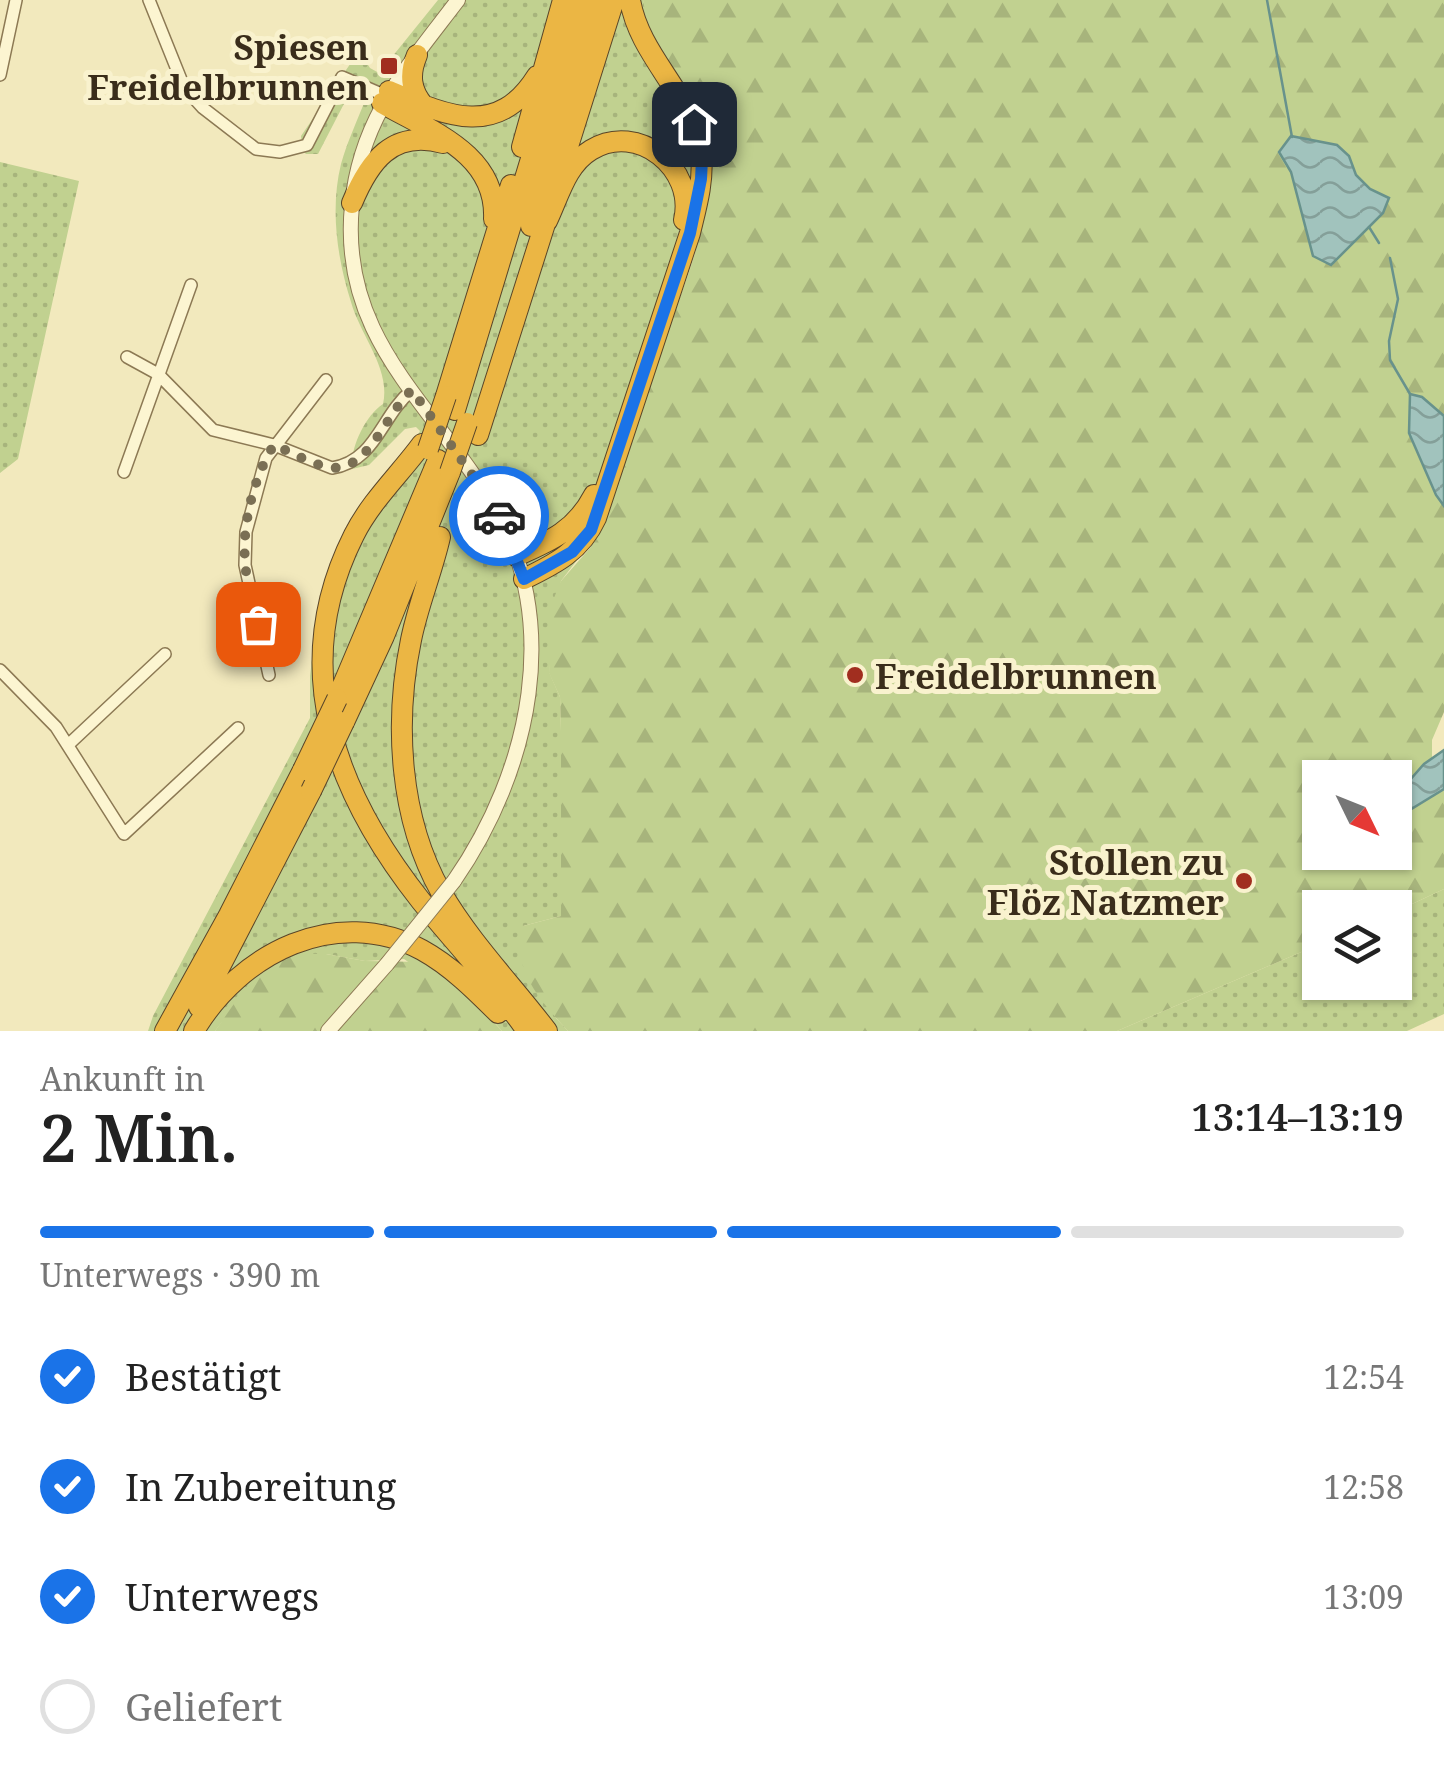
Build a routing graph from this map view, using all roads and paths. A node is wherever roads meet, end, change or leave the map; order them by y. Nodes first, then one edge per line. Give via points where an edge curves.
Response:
1 (16, 0) edge
2 (149, 0) edge
3 (458, 0) edge
4 (563, 0) edge
5 (579, 0) edge
6 (597, 0) edge
7 (614, 0) edge
8 (630, 0) edge
9 (417, 55) junction
10 (546, 61) junction
11 (0, 75) edge
12 (386, 97) junction
13 (424, 106) junction
14 (456, 146) junction
15 (352, 203) junction
16 (547, 221) junction
17 (484, 271) junction
18 (191, 285) dead end
19 (127, 357) dead end
20 (158, 374) junction
21 (326, 380) dead end
22 (412, 390) junction
23 (461, 416) junction
24 (274, 445) junction
25 (440, 461) junction
26 (124, 472) dead end
27 (440, 538) junction
28 (516, 556) junction
29 (524, 579) junction
30 (165, 654) dead end
31 (0, 670) edge
32 (269, 675) dead end
33 (359, 692) junction
34 (238, 728) dead end
35 (68, 745) junction
36 (165, 1031) edge
37 (185, 1031) edge
38 (194, 1031) edge
39 (328, 1031) edge
40 (515, 1031) edge
41 (527, 1031) edge
42 (547, 1031) edge

1 - 11 street
2 - 12 street via 184,87 256,149 280,152 307,144 342,77
3 - 9 street
4 - 10 highway
5 - 23 highway
6 - 23 highway via 497,338
7 - 16 highway
8 - 29 highway via 646,48 694,124 702,159 698,202 596,518 572,552
9 - 12 street
9 - 13 highway via 412,88
10 - 13 highway via 523,96 493,114 464,118
10 - 17 highway
12 - 13 highway
12 - 14 highway
12 - 15 street
14 - 15 highway via 432,140 388,150 366,170
14 - 17 highway via 482,168 494,197
15 - 22 street via 365,315
16 - 23 highway
16 - 28 highway via 576,162 604,144 630,142 658,153 678,173 685,196 681,231 594,494 564,533
17 - 23 highway
18 - 20 street
19 - 20 street
20 - 24 street via 214,430
20 - 26 street
21 - 24 street
22 - 24 street via 370,448 342,466 322,466
22 - 28 street via 490,500
23 - 25 highway, bridge
23 - 25 highway, bridge
24 - 32 street via 260,470 244,551
25 - 27 highway
25 - 33 highway
25 - 36 highway, bridge via 303,770
25 - 41 highway via 366,517 340,567 322,643 327,717 353,795 390,858
27 - 33 highway
27 - 42 highway via 405,678 410,804 440,890
28 - 29 street
29 - 39 street, bridge via 528,710 496,812 454,881
30 - 35 street
31 - 35 street
33 - 37 highway, bridge
34 - 35 street via 124,834
38 - 40 highway via 259,960 290,944 348,931 422,950

